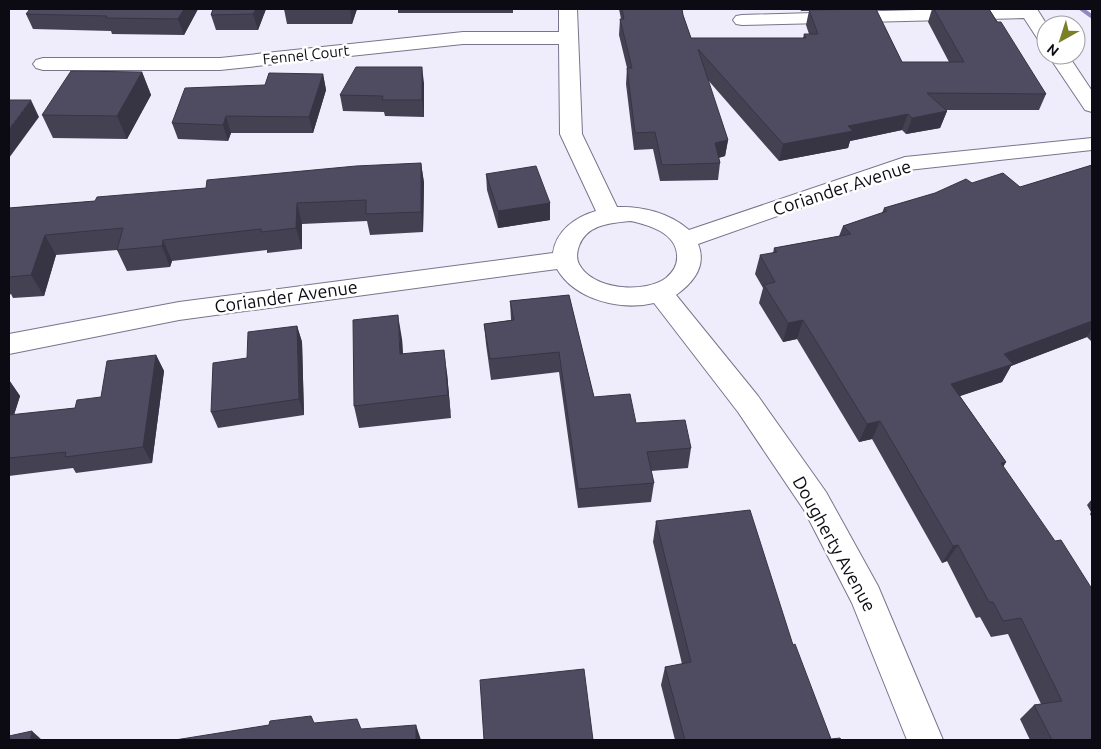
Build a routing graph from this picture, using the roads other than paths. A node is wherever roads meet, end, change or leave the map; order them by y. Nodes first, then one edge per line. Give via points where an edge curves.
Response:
1 (568, 9) edge
2 (1028, 10) edge
3 (742, 20) dead end
4 (1036, 22) edge
5 (569, 38) junction
6 (43, 64) dead end
7 (1065, 65) edge
8 (1092, 106) edge
9 (1092, 144) edge
10 (609, 215) junction
11 (685, 240) junction
12 (565, 260) junction
13 (660, 293) junction
14 (9, 344) edge
15 (925, 740) edge

1 - 5 street
2 - 3 street
2 - 4 street
5 - 6 street, Fennel Court via 463,38 220,64
5 - 10 street via 571,134
7 - 8 street
9 - 11 street, Coriander Avenue via 905,164
10 - 11 street via 653,218
10 - 12 street via 589,221 574,231 566,245
11 - 13 street via 690,255 688,270 678,283
12 - 13 street via 572,273 601,293 620,297
12 - 14 street, Coriander Avenue via 179,311
13 - 15 street, Dougherty Avenue via 748,404 815,502 866,597

